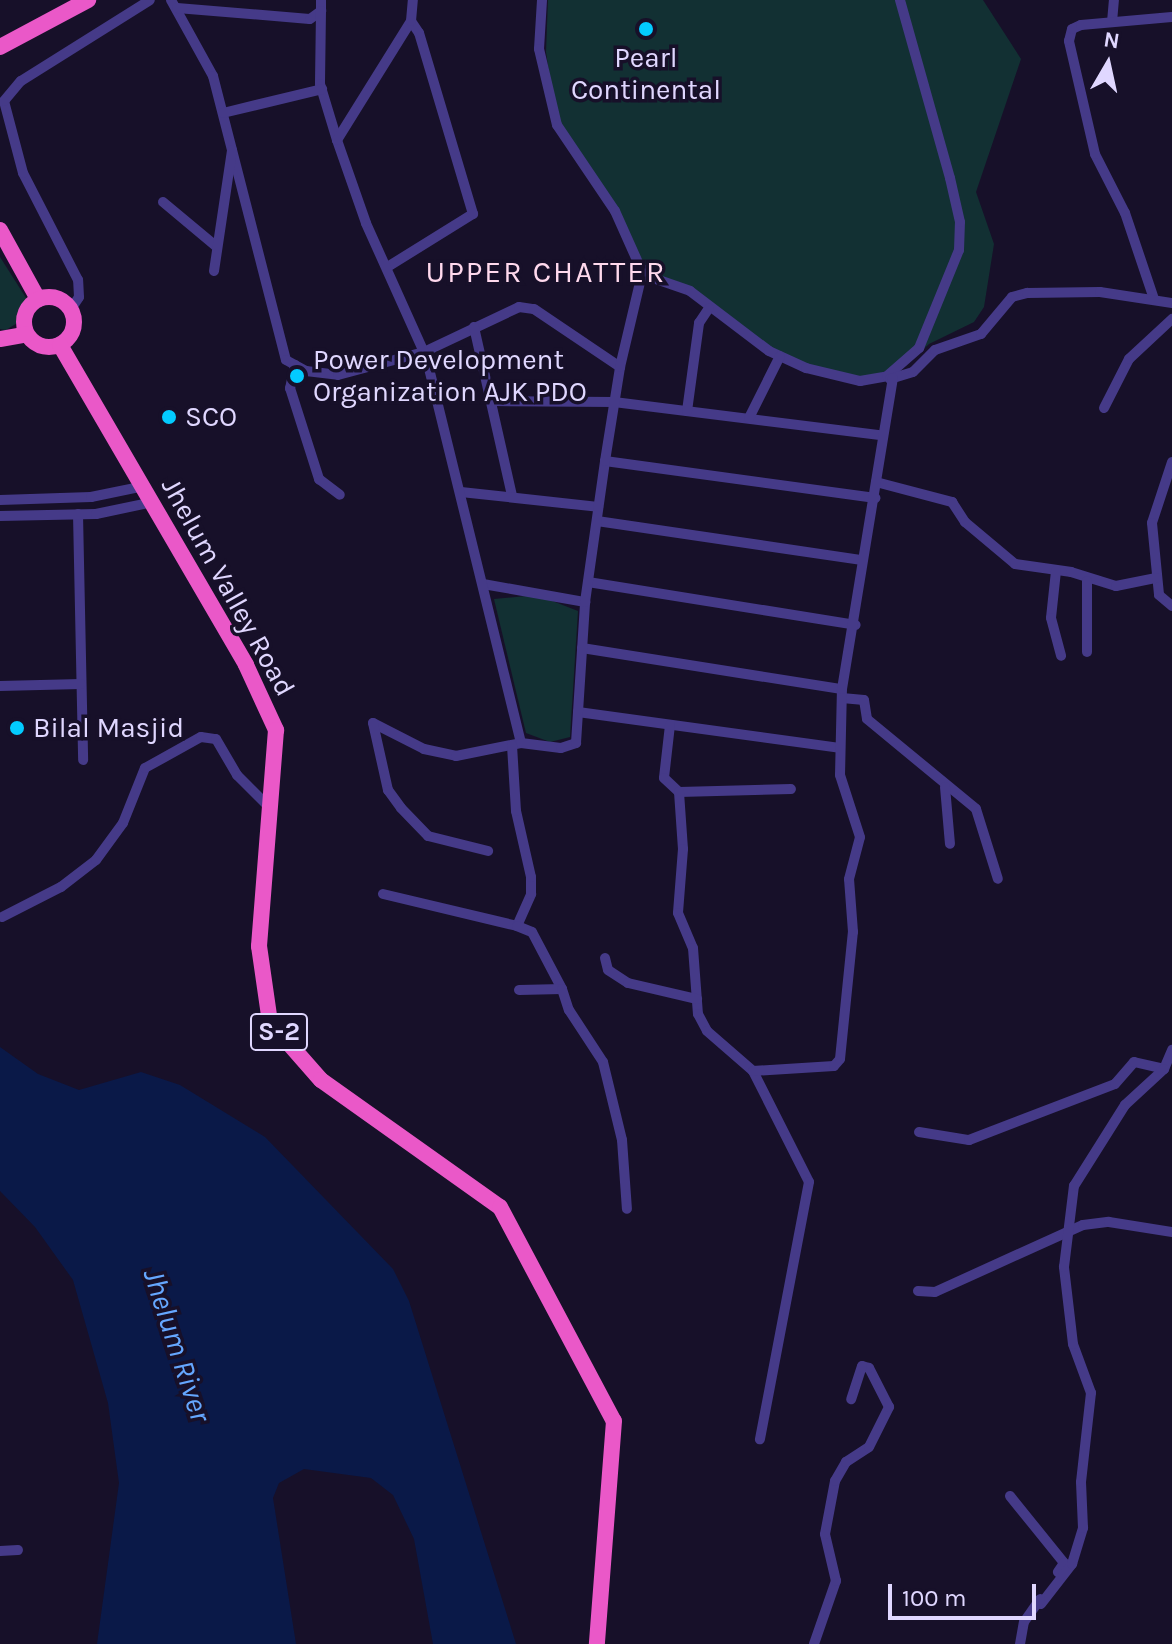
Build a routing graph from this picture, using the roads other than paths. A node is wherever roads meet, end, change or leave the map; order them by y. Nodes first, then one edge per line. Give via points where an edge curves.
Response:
1 (88, 0) edge
2 (150, 0) edge
3 (413, 0) edge
4 (542, 0) edge
5 (900, 0) edge
6 (1114, 0) edge
7 (174, 4) edge
8 (321, 6) edge
9 (1172, 17) edge
10 (411, 21) junction
11 (1112, 22) junction
12 (0, 47) edge
13 (322, 89) junction
14 (223, 113) junction
15 (337, 140) junction
16 (233, 145) junction
17 (163, 202) dead end
18 (0, 230) edge
19 (217, 247) junction
20 (389, 266) junction
21 (643, 270) junction
22 (214, 271) dead end
23 (38, 299) junction
24 (1154, 299) junction
25 (1172, 303) edge
26 (709, 308) junction
27 (71, 309) junction
28 (1172, 319) edge
29 (474, 327) junction
30 (27, 334) junction
31 (0, 339) edge
32 (60, 345) junction
33 (424, 352) junction
34 (780, 356) junction
35 (295, 365) junction
36 (620, 367) junction
37 (893, 378) junction
38 (872, 379) junction
39 (493, 401) junction
40 (614, 402) junction
41 (1104, 408) dead end
42 (687, 411) junction
43 (749, 418) junction
44 (880, 435) junction
45 (605, 461) junction
46 (1172, 462) edge
47 (876, 482) junction
48 (144, 486) junction
49 (461, 492) junction
50 (340, 495) dead end
51 (512, 496) junction
52 (875, 498) junction
53 (0, 500) edge
54 (153, 502) junction
55 (598, 507) junction
56 (78, 514) junction
57 (0, 516) edge
58 (597, 521) junction
59 (862, 560) junction
60 (1056, 571) junction
61 (1156, 578) junction
62 (1087, 581) junction
63 (588, 582) junction
64 (483, 584) junction
65 (585, 602) junction
66 (1172, 606) edge
67 (856, 625) junction
68 (582, 648) junction
69 (1087, 652) dead end
70 (1061, 656) dead end
71 (81, 684) junction
72 (0, 686) edge
73 (842, 693) junction
74 (578, 712) junction
75 (670, 725) junction
76 (517, 744) junction
77 (840, 748) junction
78 (83, 760) dead end
79 (945, 787) junction
80 (791, 789) dead end
81 (679, 792) junction
82 (270, 808) junction
83 (950, 844) dead end
84 (488, 851) dead end
85 (998, 879) dead end
86 (383, 894) dead end
87 (2, 917) dead end
88 (517, 926) junction
89 (605, 958) dead end
90 (562, 989) junction
91 (519, 990) dead end
92 (697, 999) junction
93 (1172, 1050) edge
94 (1164, 1069) junction
95 (753, 1071) junction
96 (919, 1132) dead end
97 (627, 1209) dead end
98 (1172, 1232) edge
99 (1067, 1235) junction
100 (918, 1291) dead end
101 (851, 1399) dead end
102 (760, 1439) dead end
103 (1010, 1496) dead end
104 (18, 1550) dead end
105 (0, 1551) edge
106 (1037, 1602) junction
107 (597, 1644) edge
108 (814, 1644) edge
109 (1020, 1644) edge

1 - 12 highway
2 - 27 street via 21,81 4,101 23,173 78,280 79,297
3 - 10 street
4 - 21 street via 539,49 557,125 615,211
5 - 38 street via 950,178 959,250 919,348 887,376
6 - 11 street
7 - 8 street via 310,19
7 - 14 street via 213,76
8 - 13 street
9 - 11 street
10 - 15 street
10 - 20 street via 473,214
11 - 24 street via 1072,29 1069,51 1101,172 1125,213
13 - 14 street
13 - 15 street
14 - 16 street
15 - 20 street via 366,223
16 - 19 street
16 - 35 street via 266,270 276,337 286,360
17 - 19 street
18 - 23 highway
19 - 22 street
20 - 33 street
21 - 26 street via 690,291
21 - 36 street
23 - 27 highway via 58,298
23 - 30 highway via 24,315
24 - 25 street
24 - 37 street via 1061,289 1012,297 981,334 935,350 913,372
26 - 34 street
26 - 42 street via 699,323
27 - 32 highway via 72,333
28 - 41 street via 1129,359
29 - 33 street
29 - 36 street via 519,307 534,309
29 - 39 street
30 - 31 highway
30 - 32 highway via 44,347
32 - 48 highway, Jhelum Valley Road / S-2
33 - 35 street via 338,375
33 - 49 street
34 - 38 street via 806,368
34 - 43 street
35 - 50 street via 290,388 319,479
36 - 40 street
37 - 38 street
37 - 44 street
39 - 40 street
39 - 51 street
40 - 42 street
40 - 45 street
42 - 43 street
43 - 44 street
44 - 47 street
45 - 52 street
45 - 55 street
46 - 61 street via 1152,523
47 - 52 street
47 - 60 street via 938,494 1015,564
48 - 53 street via 91,497
48 - 54 highway, Jhelum Valley Road / S-2
49 - 51 street
49 - 64 street
51 - 55 street
52 - 59 street
54 - 56 street
54 - 82 highway, Jhelum Valley Road / S-2 via 246,665 276,730
55 - 58 street
56 - 57 street
56 - 71 street
58 - 59 street
58 - 63 street
59 - 67 street
60 - 62 street
60 - 70 street via 1051,618
61 - 62 street via 1116,586
61 - 66 street via 1159,595
62 - 69 street
63 - 65 street
63 - 67 street
64 - 65 street
64 - 76 street
65 - 68 street
67 - 73 street
68 - 73 street
68 - 74 street
71 - 72 street
71 - 78 street
73 - 77 street
73 - 79 street via 864,700 867,719
74 - 75 street
74 - 76 street via 576,743 561,748
75 - 77 street
75 - 81 street via 664,778
76 - 84 street via 456,756 424,749 373,723 388,790 409,817 428,836
76 - 88 street via 516,811 531,877 531,894
77 - 95 street via 840,775 860,837 849,879 853,932 840,1059 834,1066
79 - 83 street
79 - 85 street via 976,809
80 - 81 street
81 - 92 street via 683,849 678,913 693,948
82 - 87 street via 237,775 216,739 201,737 145,768 123,823 96,860 61,887
82 - 107 highway, Jhelum Valley Road / S-2 via 259,946 270,1022 321,1080 500,1207 614,1421
86 - 88 street
88 - 90 street via 532,932
89 - 92 street via 608,970 628,983
90 - 91 street
90 - 97 street via 612,1088
92 - 95 street via 707,1031
93 - 94 street
94 - 96 street via 1134,1062 1115,1084 969,1140
94 - 99 street via 1125,1105 1074,1186
95 - 102 street via 805,1171 809,1197
98 - 99 street via 1109,1222 1083,1225
99 - 100 street via 1022,1250 935,1292
99 - 106 street via 1064,1275 1073,1344 1091,1393 1081,1482 1083,1528 1072,1564 1041,1604
101 - 108 street via 862,1366 869,1368 889,1407 869,1447 846,1462 835,1481 825,1534 836,1581
103 - 106 street via 1064,1563
104 - 105 street
106 - 109 street via 1024,1622

